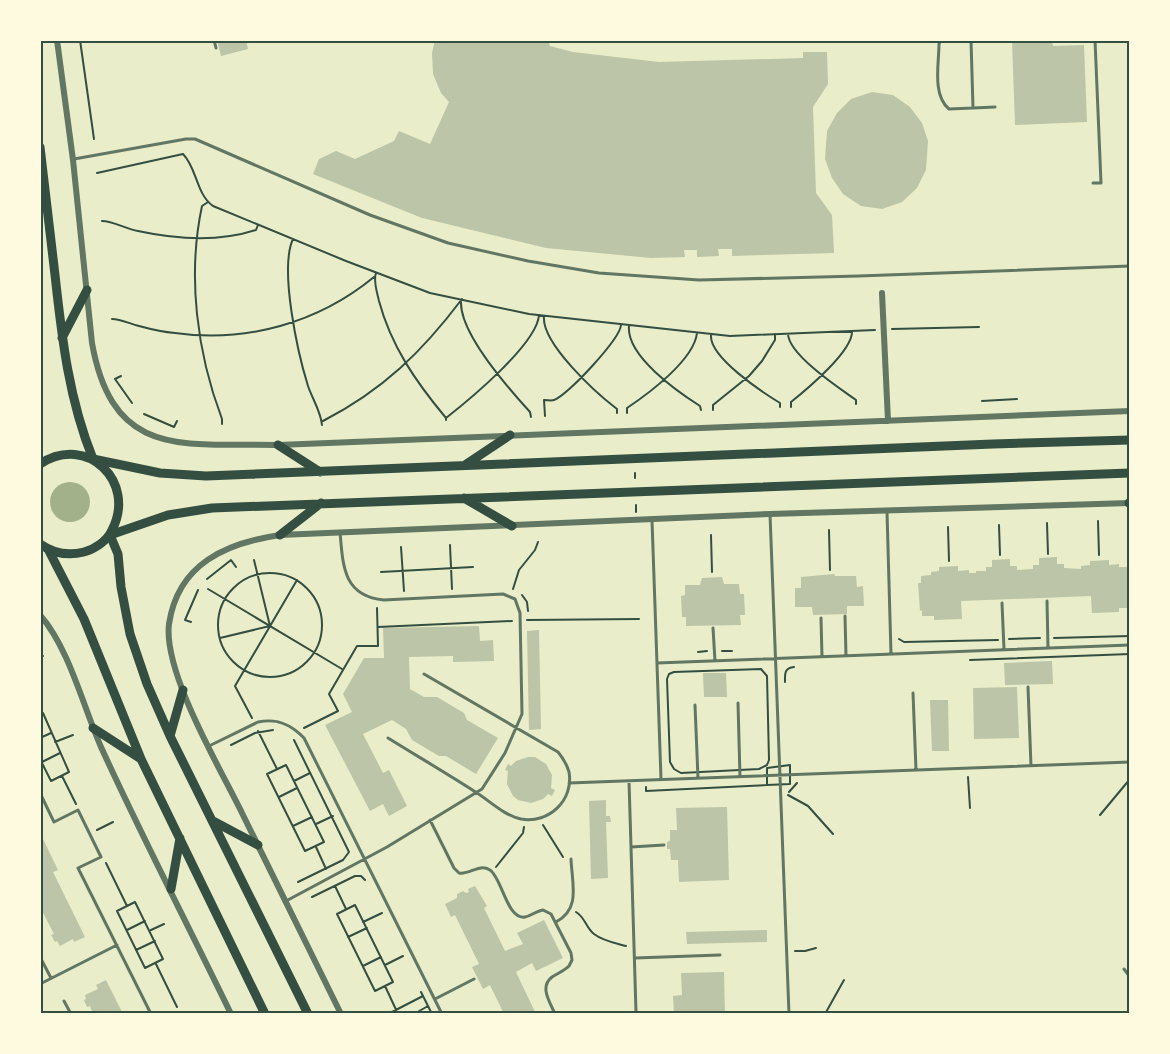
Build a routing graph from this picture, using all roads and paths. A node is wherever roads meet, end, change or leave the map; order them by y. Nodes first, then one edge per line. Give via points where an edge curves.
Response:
1 (57, 40) edge
2 (80, 40) edge
3 (214, 40) edge
4 (941, 40) edge
5 (971, 40) edge
6 (1095, 40) edge
7 (216, 48) dead end
8 (995, 107) dead end
9 (973, 108) junction
10 (94, 139) dead end
11 (40, 147) edge
12 (73, 160) junction
13 (97, 173) dead end
14 (1093, 183) dead end
15 (208, 202) junction
16 (102, 221) dead end
17 (258, 225) junction
18 (197, 237) junction
19 (293, 239) junction
20 (1130, 266) edge
21 (376, 273) junction
22 (374, 278) junction
23 (87, 290) junction
24 (882, 293) dead end
25 (462, 299) junction
26 (542, 316) junction
27 (112, 319) dead end
28 (293, 322) junction
29 (621, 325) junction
30 (629, 326) junction
31 (980, 327) dead end
32 (884, 330) junction
33 (852, 331) junction
34 (697, 333) junction
35 (711, 334) junction
36 (775, 334) junction
37 (788, 334) junction
38 (200, 336) junction
39 (62, 338) junction
40 (406, 365) junction
41 (497, 373) junction
42 (821, 375) junction
43 (121, 376) dead end
44 (581, 378) junction
45 (745, 380) junction
46 (663, 381) junction
47 (1017, 399) dead end
48 (982, 400) dead end
49 (132, 403) dead end
50 (856, 404) dead end
51 (780, 407) dead end
52 (791, 407) dead end
53 (701, 410) dead end
54 (713, 410) dead end
55 (1130, 411) edge
56 (617, 413) dead end
57 (627, 413) dead end
58 (144, 414) dead end
59 (545, 416) dead end
60 (531, 417) dead end
61 (177, 421) dead end
62 (888, 421) junction
63 (222, 424) dead end
64 (510, 435) junction
65 (1130, 440) edge
66 (278, 445) junction
67 (93, 459) junction
68 (40, 464) edge
69 (463, 466) junction
70 (320, 472) junction
71 (635, 472) dead end
72 (1130, 473) edge
73 (635, 478) dead end
74 (464, 498) junction
75 (1129, 502) edge
76 (322, 503) junction
77 (636, 505) dead end
78 (887, 510) junction
79 (636, 512) dead end
80 (770, 514) junction
81 (652, 520) junction
82 (1098, 521) dead end
83 (1047, 523) dead end
84 (999, 525) dead end
85 (512, 526) junction
86 (948, 526) dead end
87 (829, 530) dead end
88 (340, 532) junction
89 (110, 535) junction
90 (280, 535) junction
91 (711, 535) dead end
92 (538, 542) dead end
93 (450, 545) dead end
94 (43, 547) edge
95 (402, 547) dead end
96 (1048, 554) dead end
97 (1000, 555) dead end
98 (1099, 555) dead end
99 (254, 560) dead end
100 (949, 561) dead end
101 (236, 567) dead end
102 (473, 567) dead end
103 (451, 568) junction
104 (830, 570) dead end
105 (403, 571) junction
106 (381, 572) dead end
107 (712, 572) dead end
108 (258, 574) junction
109 (207, 579) dead end
110 (297, 580) junction
111 (208, 589) dead end
112 (443, 589) dead end
113 (198, 590) dead end
114 (404, 591) dead end
115 (225, 598) junction
116 (1047, 601) dead end
117 (1002, 603) dead end
118 (377, 608) dead end
119 (40, 615) edge
120 (845, 616) dead end
121 (821, 618) dead end
122 (639, 619) dead end
123 (514, 621) dead end
124 (191, 622) dead end
125 (270, 626) junction
126 (378, 627) junction
127 (714, 628) dead end
128 (898, 634) dead end
129 (1130, 636) edge
130 (220, 638) junction
131 (1048, 638) junction
132 (1004, 639) junction
133 (1130, 645) edge
134 (1048, 648) junction
135 (1004, 650) junction
136 (315, 652) junction
137 (891, 654) junction
138 (846, 656) junction
139 (822, 657) junction
140 (776, 659) junction
141 (715, 661) junction
142 (657, 663) junction
143 (793, 667) dead end
144 (244, 670) junction
145 (343, 670) junction
146 (424, 674) dead end
147 (785, 684) dead end
148 (1028, 687) dead end
149 (183, 690) junction
150 (913, 693) dead end
151 (738, 703) dead end
152 (695, 705) dead end
153 (40, 714) edge
154 (253, 719) dead end
155 (517, 727) junction
156 (93, 728) junction
157 (303, 729) dead end
158 (258, 730) junction
159 (277, 730) dead end
160 (51, 734) junction
161 (74, 735) dead end
162 (170, 736) junction
163 (290, 737) dead end
164 (40, 738) edge
165 (388, 738) dead end
166 (55, 742) junction
167 (209, 746) junction
168 (231, 746) dead end
169 (60, 753) junction
170 (141, 759) junction
171 (41, 760) edge
172 (788, 760) dead end
173 (1130, 762) edge
174 (1031, 766) junction
175 (795, 767) dead end
176 (277, 769) junction
177 (751, 770) dead end
178 (916, 770) junction
179 (686, 772) dead end
180 (311, 773) junction
181 (62, 776) junction
182 (780, 776) junction
183 (740, 777) junction
184 (968, 777) dead end
185 (698, 779) junction
186 (1130, 779) edge
187 (661, 780) junction
188 (294, 781) junction
189 (629, 781) junction
190 (569, 783) junction
191 (798, 783) dead end
192 (767, 785) dead end
193 (297, 788) junction
194 (646, 791) dead end
195 (477, 792) junction
196 (40, 794) edge
197 (279, 797) junction
198 (970, 808) dead end
199 (78, 810) junction
200 (1100, 815) dead end
201 (333, 816) junction
202 (312, 817) junction
203 (430, 820) junction
204 (213, 821) junction
205 (113, 822) dead end
206 (315, 825) junction
207 (543, 825) dead end
208 (293, 826) junction
209 (524, 827) dead end
210 (90, 833) junction
211 (833, 834) dead end
212 (180, 838) junction
213 (258, 845) junction
214 (664, 845) dead end
215 (315, 846) junction
216 (631, 847) junction
217 (101, 857) junction
218 (365, 859) junction
219 (571, 859) joint
220 (326, 868) junction
221 (492, 871) junction
222 (366, 880) dead end
223 (298, 882) dead end
224 (335, 886) junction
225 (171, 889) junction
226 (307, 900) dead end
227 (286, 901) junction
228 (127, 906) junction
229 (346, 909) junction
230 (571, 910) junction
231 (145, 921) junction
232 (386, 921) dead end
233 (363, 922) junction
234 (556, 922) junction
235 (164, 924) dead end
236 (367, 928) junction
237 (127, 930) junction
238 (149, 931) junction
239 (348, 938) junction
240 (154, 941) junction
241 (117, 945) junction
242 (634, 948) junction
243 (816, 948) dead end
244 (136, 950) junction
245 (794, 951) dead end
246 (720, 955) dead end
247 (403, 956) dead end
248 (40, 957) edge
249 (381, 957) junction
250 (635, 958) junction
251 (155, 963) junction
252 (385, 964) junction
253 (363, 966) junction
254 (1124, 969) dead end
255 (1130, 976) edge
256 (51, 978) junction
257 (474, 979) dead end
258 (844, 980) dead end
259 (40, 984) edge
260 (385, 986) junction
261 (418, 986) dead end
262 (423, 996) junction
263 (435, 999) junction
264 (64, 1001) dead end
265 (428, 1006) junction
266 (396, 1010) junction
267 (179, 1013) edge
268 (636, 1013) edge
269 (71, 1014) edge
270 (151, 1014) edge
271 (231, 1014) edge
272 (265, 1014) edge
273 (308, 1014) edge
274 (341, 1014) edge
275 (388, 1014) edge
276 (398, 1014) edge
277 (414, 1014) edge
278 (432, 1014) edge
279 (442, 1014) edge
280 (555, 1014) edge
281 (789, 1014) edge
282 (825, 1014) edge

1 - 12 street
2 - 10 path
3 - 7 lane
4 - 9 lane via 942,101 949,109
5 - 9 lane
6 - 14 lane via 1101,183
8 - 9 lane
11 - 39 main road
12 - 20 lane via 195,139 370,215 448,243 599,273 699,280
12 - 23 street
13 - 15 path via 183,154
15 - 17 path
15 - 18 path via 202,206
16 - 18 path via 150,233
17 - 18 path via 256,230 240,234
17 - 19 path
18 - 38 path
19 - 21 path
19 - 28 path via 289,271
21 - 22 path
21 - 25 path via 430,293
22 - 28 path via 334,304
22 - 40 path via 386,325
23 - 39 main road
23 - 66 street via 99,377 109,399 131,424 170,441
24 - 32 street
25 - 26 path
25 - 40 path
25 - 41 path via 472,334
26 - 29 path
26 - 41 path
26 - 44 path via 552,340
27 - 38 path
28 - 38 path via 246,333
28 - 40 path via 307,382 322,423
29 - 30 path
29 - 44 path via 610,346
30 - 34 path
30 - 46 path via 628,333 639,353
31 - 32 path
32 - 33 path
32 - 62 street
33 - 37 path
33 - 42 path via 847,345
34 - 35 path
34 - 46 path via 687,354
35 - 36 path
35 - 45 path via 717,350
36 - 37 path
36 - 45 path via 762,361
37 - 42 path via 794,347
38 - 63 path
39 - 67 main road via 72,398
40 - 41 path via 446,419
41 - 60 path via 531,412
42 - 50 path via 856,400
42 - 52 path via 791,402
43 - 49 path via 115,379
44 - 56 path
44 - 59 path via 556,400 544,400
45 - 51 path via 780,403
45 - 54 path via 713,405
46 - 53 path
46 - 57 path via 627,408
47 - 48 path
55 - 62 street
58 - 61 path via 174,427
62 - 64 street
64 - 66 street
64 - 69 main road
65 - 69 main road
66 - 70 main road
67 - 68 main road via 63,454
67 - 70 main road via 181,476
67 - 89 main road via 117,484 118,519
69 - 70 main road
71 - 73 path
72 - 74 main road
74 - 76 main road
74 - 85 main road
75 - 78 street
76 - 89 main road via 201,509 168,515
76 - 90 main road
77 - 79 path
78 - 80 street
78 - 137 lane
80 - 81 street
80 - 140 lane
81 - 85 street
81 - 142 lane
82 - 98 path
83 - 96 path
84 - 97 path
85 - 88 street
86 - 100 path
87 - 104 path
88 - 90 street
88 - 155 lane via 347,578 369,598 503,594 515,599 520,614 523,701
89 - 94 main road via 82,553 61,554
89 - 162 main road via 118,554 126,620 135,651
90 - 149 street via 230,546 195,570 181,590 170,624 169,643
91 - 107 path
92 - 122 path via 519,570 514,590 528,605 527,620
93 - 103 path
94 - 170 main road via 84,619
95 - 105 path
99 - 108 path
101 - 109 path via 231,560
102 - 103 path
103 - 105 path
103 - 112 path via 452,589
105 - 106 path
105 - 114 path
108 - 110 path via 282,574
108 - 115 path via 236,586
108 - 125 path
110 - 125 path
110 - 136 path via 310,591 321,612 323,629
111 - 115 path
113 - 124 path via 185,621
115 - 125 path
115 - 130 path via 219,614
116 - 131 lane
117 - 132 lane
118 - 126 path
119 - 156 street via 62,650
120 - 138 lane
121 - 139 lane
123 - 126 path
125 - 130 path
125 - 136 path
125 - 144 path
126 - 145 path via 378,646 357,646
127 - 141 lane
128 - 132 path via 904,642
129 - 131 path
130 - 144 path via 226,653
131 - 132 path
131 - 134 lane
132 - 135 lane
133 - 134 lane
134 - 135 lane
135 - 137 lane
136 - 144 path via 298,669 283,676 267,677
136 - 145 path
137 - 138 lane
138 - 139 lane
139 - 140 lane
140 - 141 lane
140 - 182 lane
141 - 142 lane
142 - 187 lane
143 - 147 path via 785,671
144 - 154 path via 235,686
145 - 157 path via 329,694 338,711
146 - 155 lane
148 - 174 lane
149 - 162 main road
149 - 167 street
150 - 178 lane
151 - 183 lane
152 - 185 lane
153 - 160 path via 43,712
155 - 190 lane via 558,752 569,772
155 - 195 lane via 495,771
156 - 170 main road
156 - 225 street
158 - 159 path
158 - 168 path
158 - 176 path
160 - 164 path
160 - 166 path
161 - 166 path
162 - 204 main road
163 - 180 path
165 - 195 lane
166 - 169 path
167 - 213 street
167 - 218 lane via 258,722 276,721 291,726 308,745
169 - 171 path
169 - 181 path via 69,772
170 - 212 main road
171 - 181 path via 51,781
172 - 175 path
173 - 174 lane
174 - 178 lane
176 - 188 path via 286,765
176 - 197 path via 267,774
177 - 179 path via 761,769 769,760 766,676 759,669 669,674 670,762 676,771
178 - 182 lane
180 - 188 path
180 - 201 path
181 - 199 path
182 - 183 lane
182 - 281 lane
183 - 185 lane
184 - 198 path
185 - 187 lane
186 - 200 path
187 - 189 lane
188 - 193 path
189 - 190 lane
189 - 216 lane
190 - 195 lane via 561,804 543,818 532,820 510,814
191 - 211 path via 788,796 808,806
192 - 194 path
193 - 197 path
193 - 202 path
195 - 203 lane
196 - 199 lane via 54,822
197 - 208 path
199 - 210 lane
201 - 206 path
201 - 220 path via 349,852 343,860
202 - 206 path
202 - 208 path
203 - 218 lane
203 - 221 lane via 459,873 479,868
204 - 213 main road
204 - 273 main road
205 - 210 path
206 - 215 path via 324,842
207 - 219 path via 564,859
208 - 215 path via 305,851
209 - 221 path
210 - 217 lane
212 - 225 main road
212 - 272 main road
213 - 227 street
214 - 216 lane
215 - 220 path
216 - 242 lane
217 - 228 path
217 - 241 lane via 78,868
218 - 227 lane
218 - 263 lane
219 - 230 lane
220 - 223 path
221 - 234 lane via 515,914 525,917 546,910
222 - 224 path via 357,875
224 - 226 path
224 - 229 path
225 - 271 street
227 - 274 street
228 - 231 path via 135,902
228 - 237 path via 117,911
229 - 233 path via 355,905
229 - 239 path via 337,914
230 - 234 lane
230 - 242 path via 580,915 594,934
231 - 237 path
231 - 238 path
232 - 233 path via 382,913
233 - 236 path
234 - 280 lane via 572,960 546,984
235 - 238 path
236 - 239 path
236 - 249 path
237 - 244 path
238 - 240 path
239 - 253 path
240 - 244 path
240 - 251 path via 164,959
241 - 256 lane
241 - 270 lane
242 - 250 lane
243 - 245 path
244 - 251 path via 146,968
246 - 250 lane
247 - 252 path
248 - 256 lane
249 - 252 path
249 - 253 path
250 - 268 lane
251 - 267 path
252 - 260 path via 393,982
253 - 260 path via 375,991
254 - 255 lane
256 - 259 lane
257 - 263 lane
258 - 282 path
260 - 266 path
261 - 262 path
262 - 265 path
262 - 266 path
263 - 279 lane
264 - 269 lane
265 - 277 path
265 - 278 path
266 - 275 path
266 - 276 path

